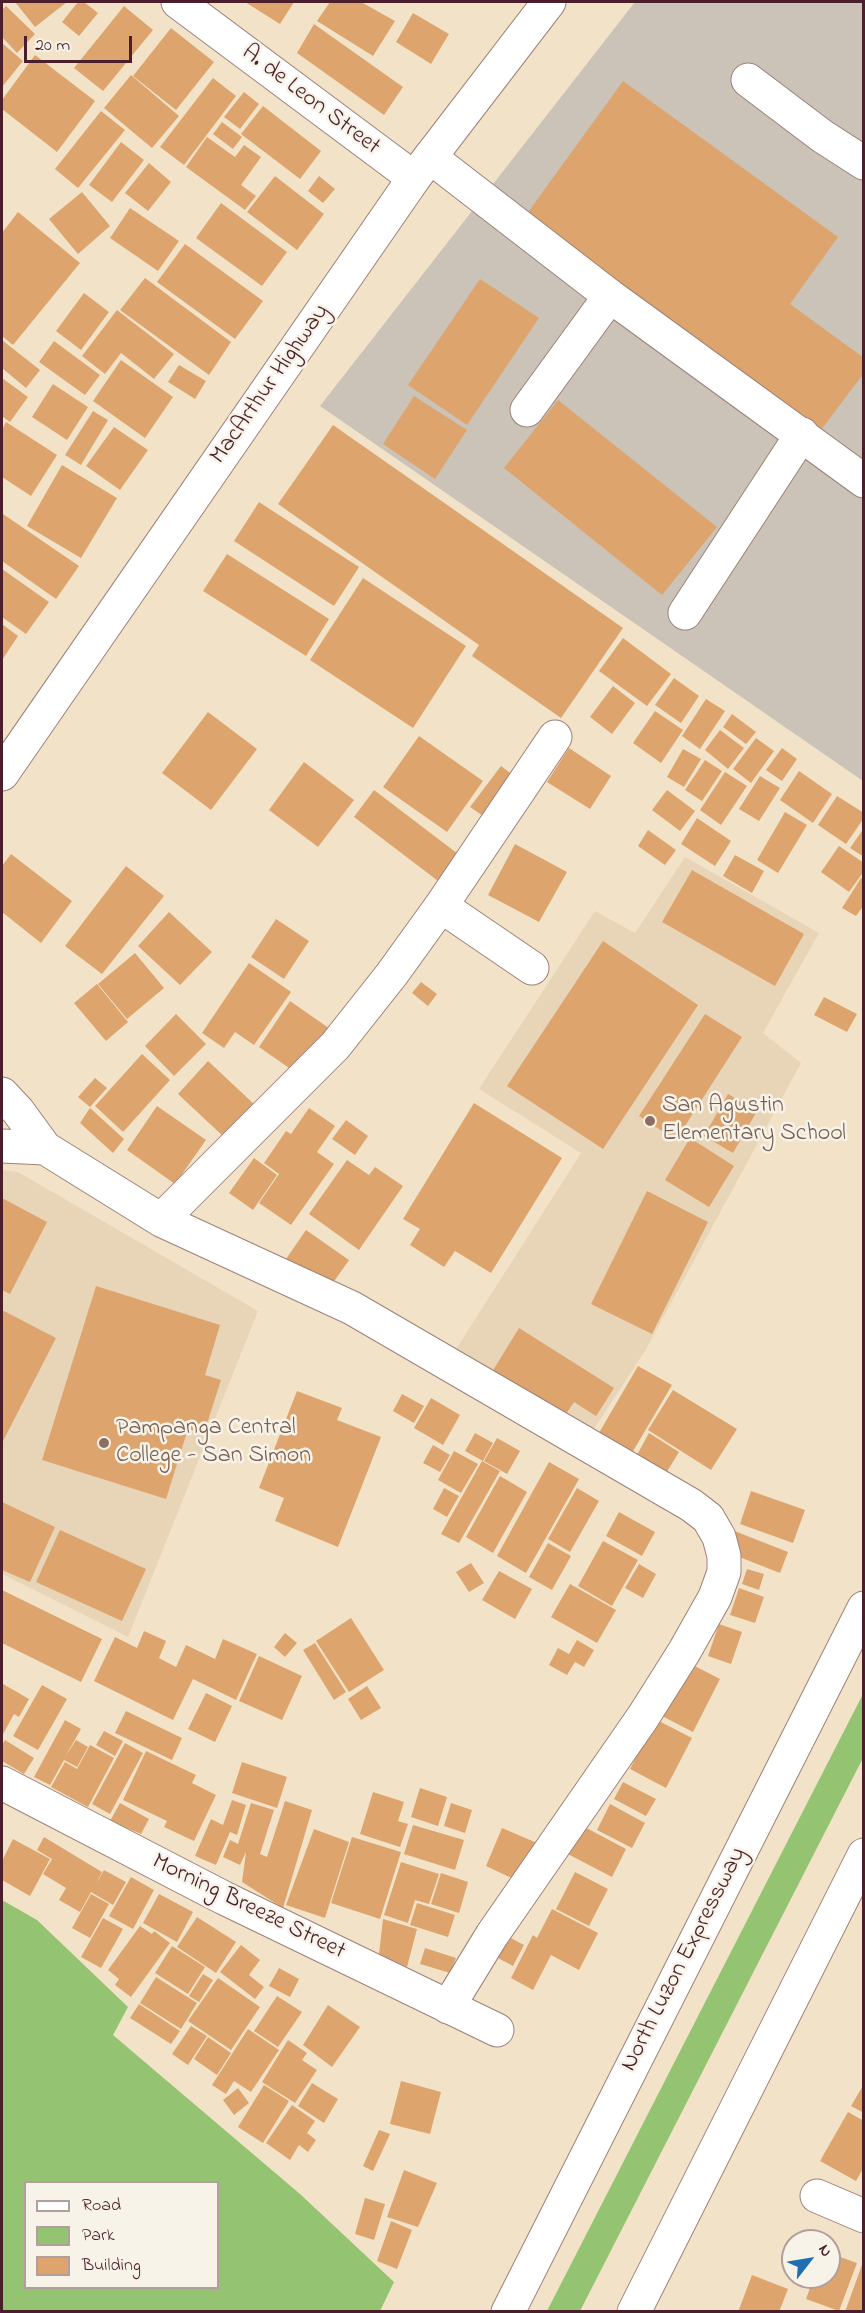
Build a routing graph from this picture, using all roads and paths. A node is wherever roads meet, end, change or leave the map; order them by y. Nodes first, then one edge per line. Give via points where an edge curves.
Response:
1 (178, 2) edge
2 (549, 2) edge
3 (748, 80) dead end
4 (864, 163) edge
5 (422, 168) junction
6 (610, 296) junction
7 (527, 410) dead end
8 (802, 434) junction
9 (864, 481) edge
10 (685, 613) dead end
11 (555, 737) dead end
12 (2, 774) edge
13 (441, 906) junction
14 (532, 968) dead end
15 (2, 1094) edge
16 (2, 1146) edge
17 (45, 1148) junction
18 (161, 1220) junction
19 (864, 1608) edge
20 (2, 1783) edge
21 (864, 1855) edge
22 (448, 2007) junction
23 (497, 2030) dead end
24 (817, 2196) dead end
25 (864, 2216) edge
26 (508, 2312) edge
27 (634, 2312) edge

1 - 5 main road, A. de Leon Street
2 - 5 main road, MacArthur Highway
3 - 4 main road
5 - 6 main road, A. de Leon Street
5 - 12 main road, MacArthur Highway
6 - 7 main road
6 - 8 main road, A. de Leon Street
8 - 9 main road, A. de Leon Street
8 - 10 main road
11 - 13 main road
13 - 14 main road
13 - 18 main road via 335,1046
15 - 17 main road
16 - 17 main road
17 - 18 main road
18 - 22 main road via 352,1308 691,1505 708,1518 719,1538 724,1572 715,1597 684,1652 492,1935
19 - 26 main road, North Luzon Expressway
20 - 22 main road, Morning Breeze Street via 224,1898
21 - 27 main road
22 - 23 main road, Morning Breeze Street
24 - 25 main road

